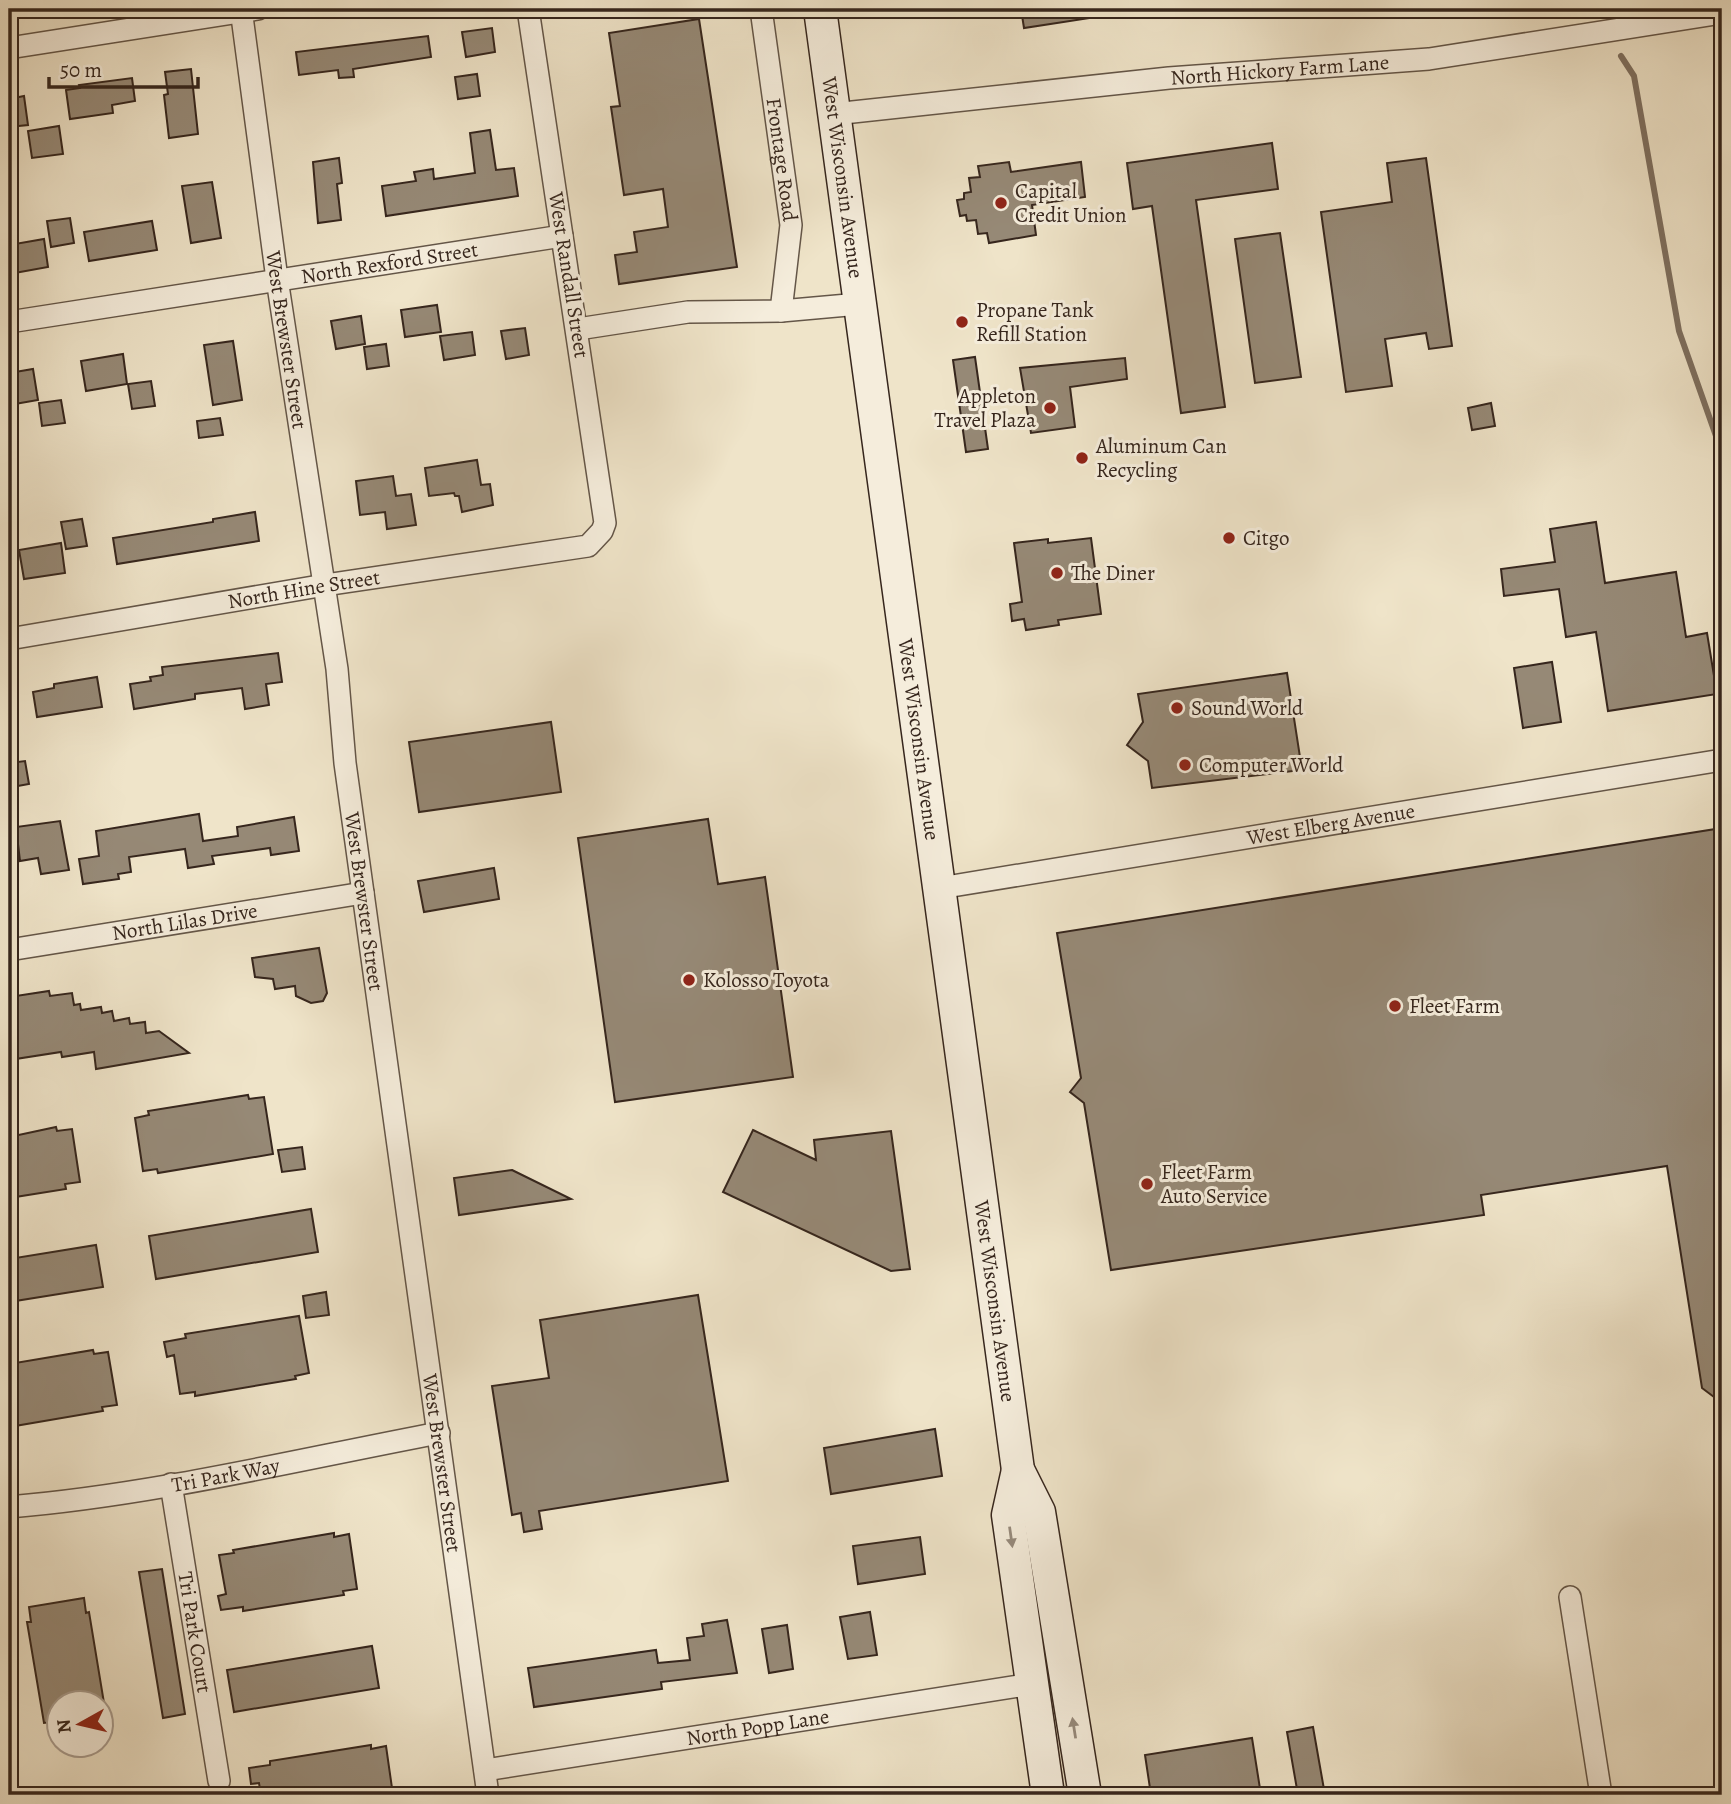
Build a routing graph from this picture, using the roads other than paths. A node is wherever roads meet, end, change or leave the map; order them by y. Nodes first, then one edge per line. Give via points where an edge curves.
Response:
1 (528, 9) edge
2 (761, 9) edge
3 (820, 9) edge
4 (247, 10) edge
5 (1722, 13) edge
6 (9, 48) edge
7 (834, 114) junction
8 (562, 236) junction
9 (277, 279) junction
10 (859, 304) junction
11 (781, 311) junction
12 (9, 322) edge
13 (578, 329) junction
14 (596, 539) joint
15 (325, 585) junction
16 (9, 639) edge
17 (1722, 760) edge
18 (940, 888) junction
19 (363, 893) junction
20 (9, 950) edge
21 (439, 1433) junction
22 (1018, 1470) junction
23 (171, 1484) junction
24 (9, 1507) edge
25 (1570, 1597) dead end
26 (1032, 1685) junction
27 (485, 1770) junction
28 (219, 1781) dead end
29 (488, 1795) edge
30 (1048, 1795) edge
31 (1085, 1795) edge
32 (1601, 1795) edge

1 - 8 street, West Randall Street
2 - 11 street, Frontage Road via 791,225
3 - 7 main road, West Wisconsin Avenue
4 - 6 street
4 - 9 street, West Brewster Street
5 - 7 street, North Hickory Farm Lane via 1429,59 1169,78
7 - 10 main road, West Wisconsin Avenue
8 - 9 street, North Rexford Street
8 - 13 street, West Randall Street
9 - 12 street, North Rexford Street
9 - 15 street, West Brewster Street
10 - 11 street
10 - 18 main road, West Wisconsin Avenue
11 - 13 street via 688,312
13 - 14 street, West Randall Street via 605,523
14 - 15 street, North Hine Street via 588,546
15 - 16 street, North Hine Street
15 - 19 street, West Brewster Street
17 - 18 street, West Elberg Avenue
18 - 22 main road, West Wisconsin Avenue
19 - 20 street, North Lilas Drive
19 - 21 street, West Brewster Street
21 - 23 street, Tri Park Way
21 - 27 street, West Brewster Street
22 -> 26 main road, West Wisconsin Avenue via 1008,1515
31 -> 22 main road, West Wisconsin Avenue via 1039,1512
23 - 24 street, Tri Park Way
23 - 28 street, Tri Park Court
25 - 32 street
26 - 27 street, North Popp Lane
26 - 30 main road, West Wisconsin Avenue
27 - 29 street, West Brewster Street

